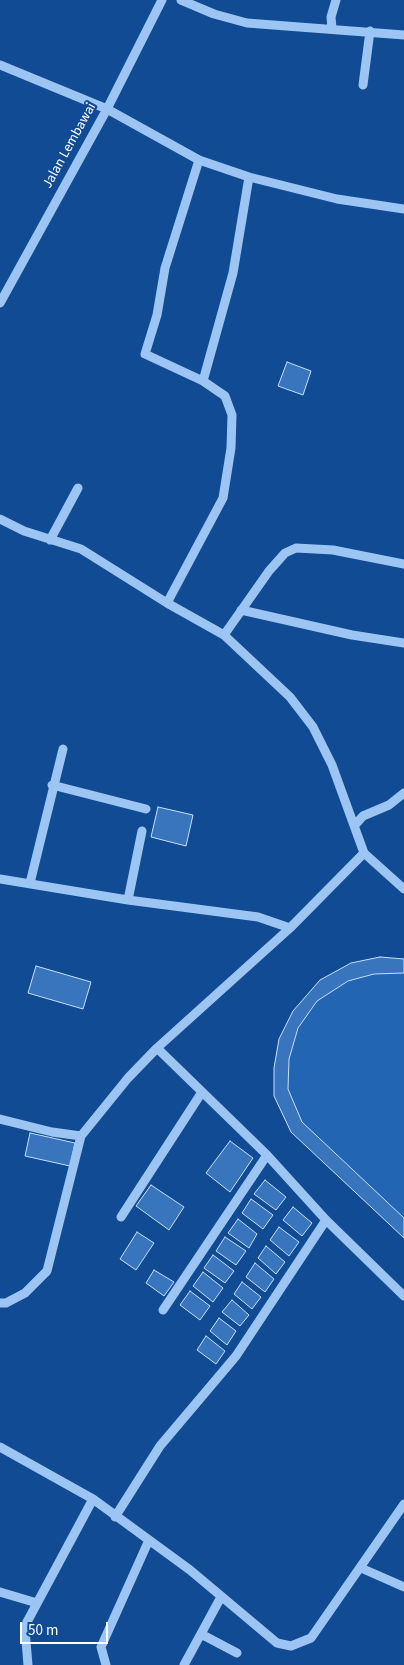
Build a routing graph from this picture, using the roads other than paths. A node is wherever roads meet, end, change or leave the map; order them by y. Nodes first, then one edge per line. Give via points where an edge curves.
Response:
1 (162, 0) edge
2 (181, 0) edge
3 (336, 0) edge
4 (332, 28) junction
5 (370, 31) junction
6 (404, 34) edge
7 (0, 65) edge
8 (363, 85) dead end
9 (107, 109) junction
10 (199, 160) junction
11 (249, 177) junction
12 (404, 209) edge
13 (0, 303) edge
14 (202, 381) junction
15 (78, 488) dead end
16 (0, 519) edge
17 (50, 540) junction
18 (404, 564) edge
19 (168, 603) junction
20 (241, 610) junction
21 (224, 635) junction
22 (404, 643) edge
23 (63, 749) dead end
24 (52, 785) junction
25 (404, 793) edge
26 (146, 809) dead end
27 (355, 825) junction
28 (142, 830) dead end
29 (364, 853) junction
30 (0, 879) edge
31 (30, 883) junction
32 (404, 889) edge
33 (128, 900) junction
34 (290, 928) junction
35 (157, 1048) junction
36 (202, 1092) junction
37 (0, 1120) edge
38 (81, 1136) junction
39 (267, 1155) junction
40 (121, 1217) dead end
41 (326, 1220) junction
42 (404, 1296) edge
43 (0, 1303) edge
44 (163, 1310) dead end
45 (0, 1447) edge
46 (93, 1499) junction
47 (404, 1504) edge
48 (115, 1517) junction
49 (400, 1519) edge
50 (149, 1540) junction
51 (361, 1568) junction
52 (404, 1587) edge
53 (0, 1592) edge
54 (221, 1597) junction
55 (37, 1603) junction
56 (201, 1634) junction
57 (237, 1654) dead end
58 (28, 1665) edge
59 (106, 1665) edge
60 (184, 1665) edge

1 - 9 street, Jalan Lembawai
2 - 4 street via 214,14 248,23
3 - 4 street via 331,17
4 - 5 street
5 - 6 street
5 - 8 street
7 - 9 street
9 - 10 street
9 - 13 street, Jalan Lembawai
10 - 11 street
10 - 14 street via 165,268 157,315 145,354
11 - 12 street via 337,199
11 - 14 street via 233,273
14 - 19 street via 225,396 232,416 226,489
15 - 17 street
16 - 17 street
17 - 19 street via 81,549
18 - 20 street via 333,550 296,548 285,553 269,571
19 - 21 street
20 - 21 street
20 - 22 street
21 - 27 street via 290,697 313,727 332,764
23 - 24 street
24 - 26 street
24 - 31 street
25 - 27 street via 389,805 363,816
27 - 29 street
28 - 33 street
29 - 32 street
29 - 34 street
30 - 31 street
31 - 33 street
33 - 34 street via 258,917
34 - 35 street
35 - 36 street
35 - 38 street
36 - 39 street
36 - 40 street
37 - 38 street
38 - 43 street via 47,1271 25,1293
39 - 41 street
39 - 44 street
41 - 42 street
41 - 48 street via 236,1356 160,1446
45 - 46 street
46 - 48 street
46 - 55 street
47 - 49 street
48 - 50 street
49 - 51 street
50 - 54 street
50 - 59 street via 101,1646
51 - 52 street
51 - 54 street via 311,1638 291,1646 277,1643
53 - 55 street
54 - 56 street
55 - 58 street via 25,1629
56 - 57 street
56 - 60 street

